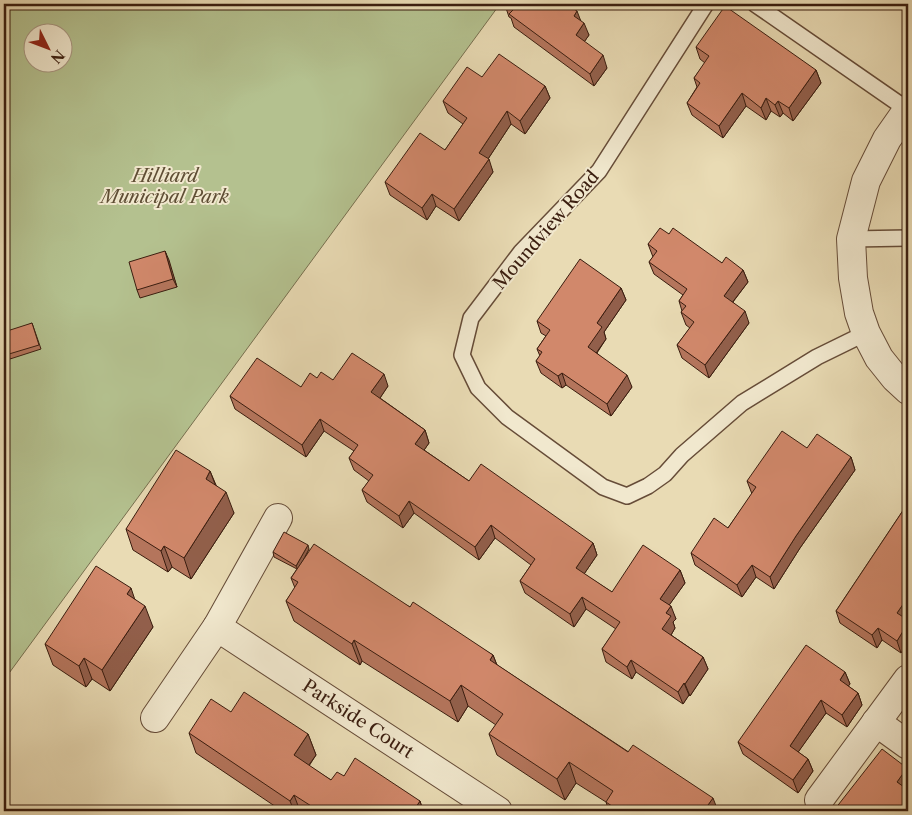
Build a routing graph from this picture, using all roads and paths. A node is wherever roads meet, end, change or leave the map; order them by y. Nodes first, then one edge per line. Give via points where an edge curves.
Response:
1 (706, 4) edge
2 (755, 4) edge
3 (908, 109) edge
4 (908, 238) edge
5 (851, 239) junction
6 (866, 333) junction
7 (908, 390) edge
8 (278, 518) dead end
9 (217, 627) junction
10 (908, 679) edge
11 (155, 718) dead end
12 (876, 722) junction
13 (908, 745) edge
14 (820, 800) dead end
15 (498, 811) edge

1 - 6 lane, Moundview Road via 599,171 521,252 471,318 462,355 478,388 507,418 603,487 627,496 665,474 742,403 817,357
2 - 3 lane
3 - 5 street via 887,139 866,181
4 - 5 lane
5 - 6 street via 853,278
6 - 7 street via 879,358
8 - 9 street
9 - 11 street
9 - 15 street, Parkside Court
10 - 12 street
12 - 13 street
12 - 14 street

